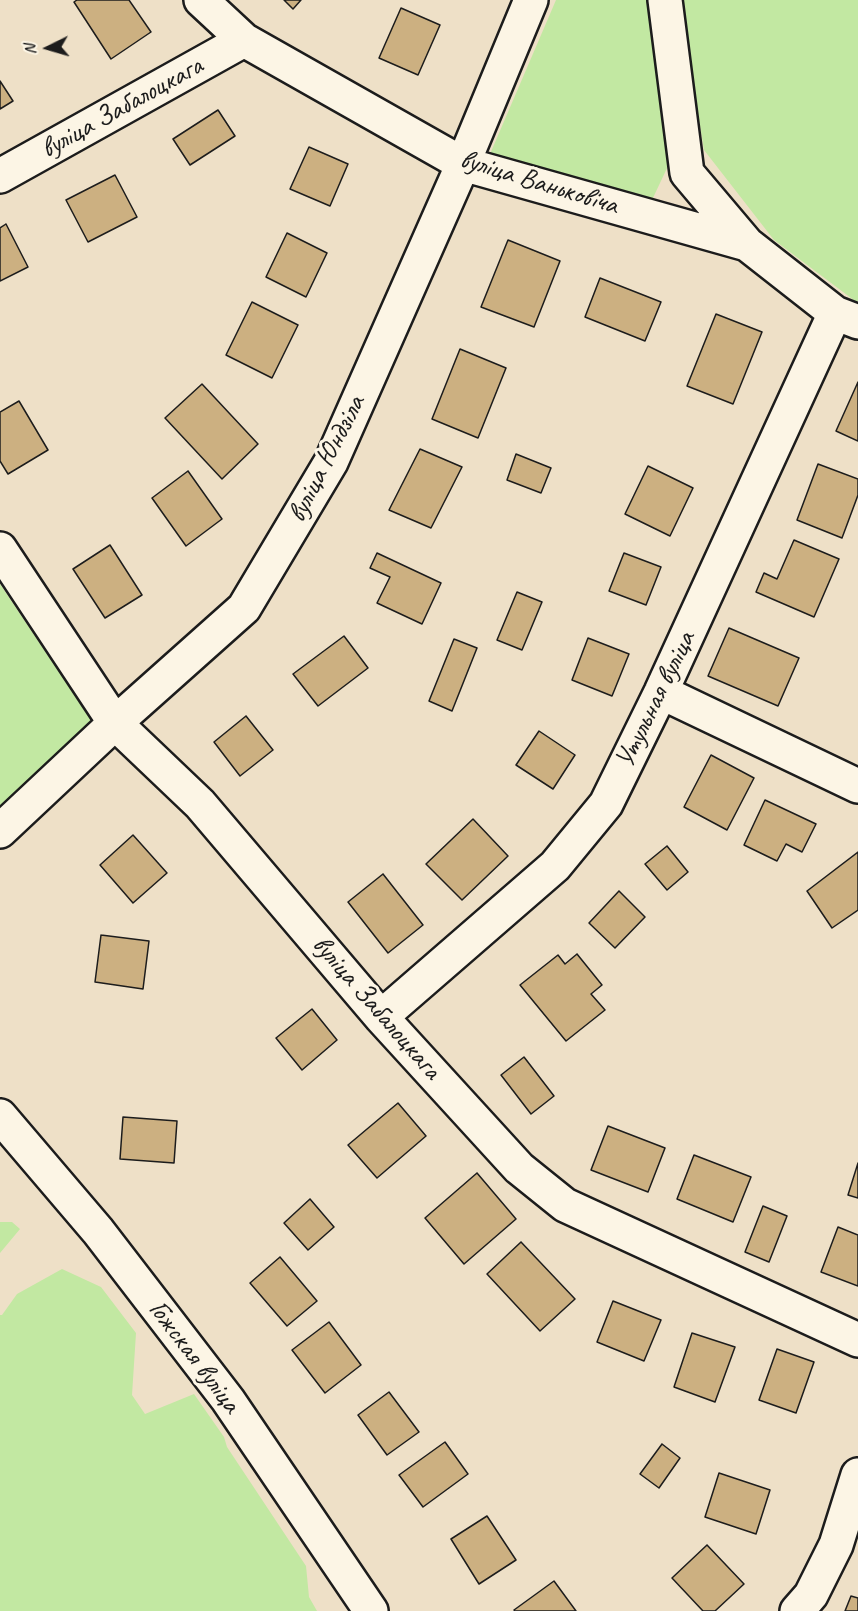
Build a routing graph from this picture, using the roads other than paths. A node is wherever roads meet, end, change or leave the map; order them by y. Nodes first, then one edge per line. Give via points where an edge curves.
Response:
1 (201, 0) edge
2 (531, 0) edge
3 (664, 0) edge
4 (244, 40) junction
5 (463, 164) junction
6 (0, 176) edge
7 (747, 244) junction
8 (847, 317) edge
9 (0, 549) edge
10 (661, 692) junction
11 (115, 723) junction
12 (858, 786) edge
13 (0, 831) edge
14 (381, 1017) junction
15 (0, 1116) edge
16 (858, 1340) edge
17 (858, 1475) edge
18 (371, 1611) edge
19 (797, 1611) edge

1 - 4 street, вуліца Ваньковіча
2 - 5 street, вуліца Юндзіла
3 - 7 street via 687,173
4 - 5 street, вуліца Ваньковіча
4 - 6 street, вуліца Забалоцкага
5 - 7 street, вуліца Ваньковіча
5 - 11 street, вуліца Юндзіла via 331,462 244,608
7 - 8 street, вуліца Ваньковіча
8 - 10 street, Утульная вуліца
9 - 11 street, вуліца Забалоцкага
10 - 12 street
10 - 14 street, Утульная вуліца via 606,804 555,866
11 - 13 street, вуліца Юндзіла
11 - 14 street, вуліца Забалоцкага via 200,804
14 - 16 street, вуліца Забалоцкага via 519,1168 565,1205
15 - 18 street, Гожская вуліца via 98,1231 228,1400
17 - 19 street via 836,1545 811,1595

